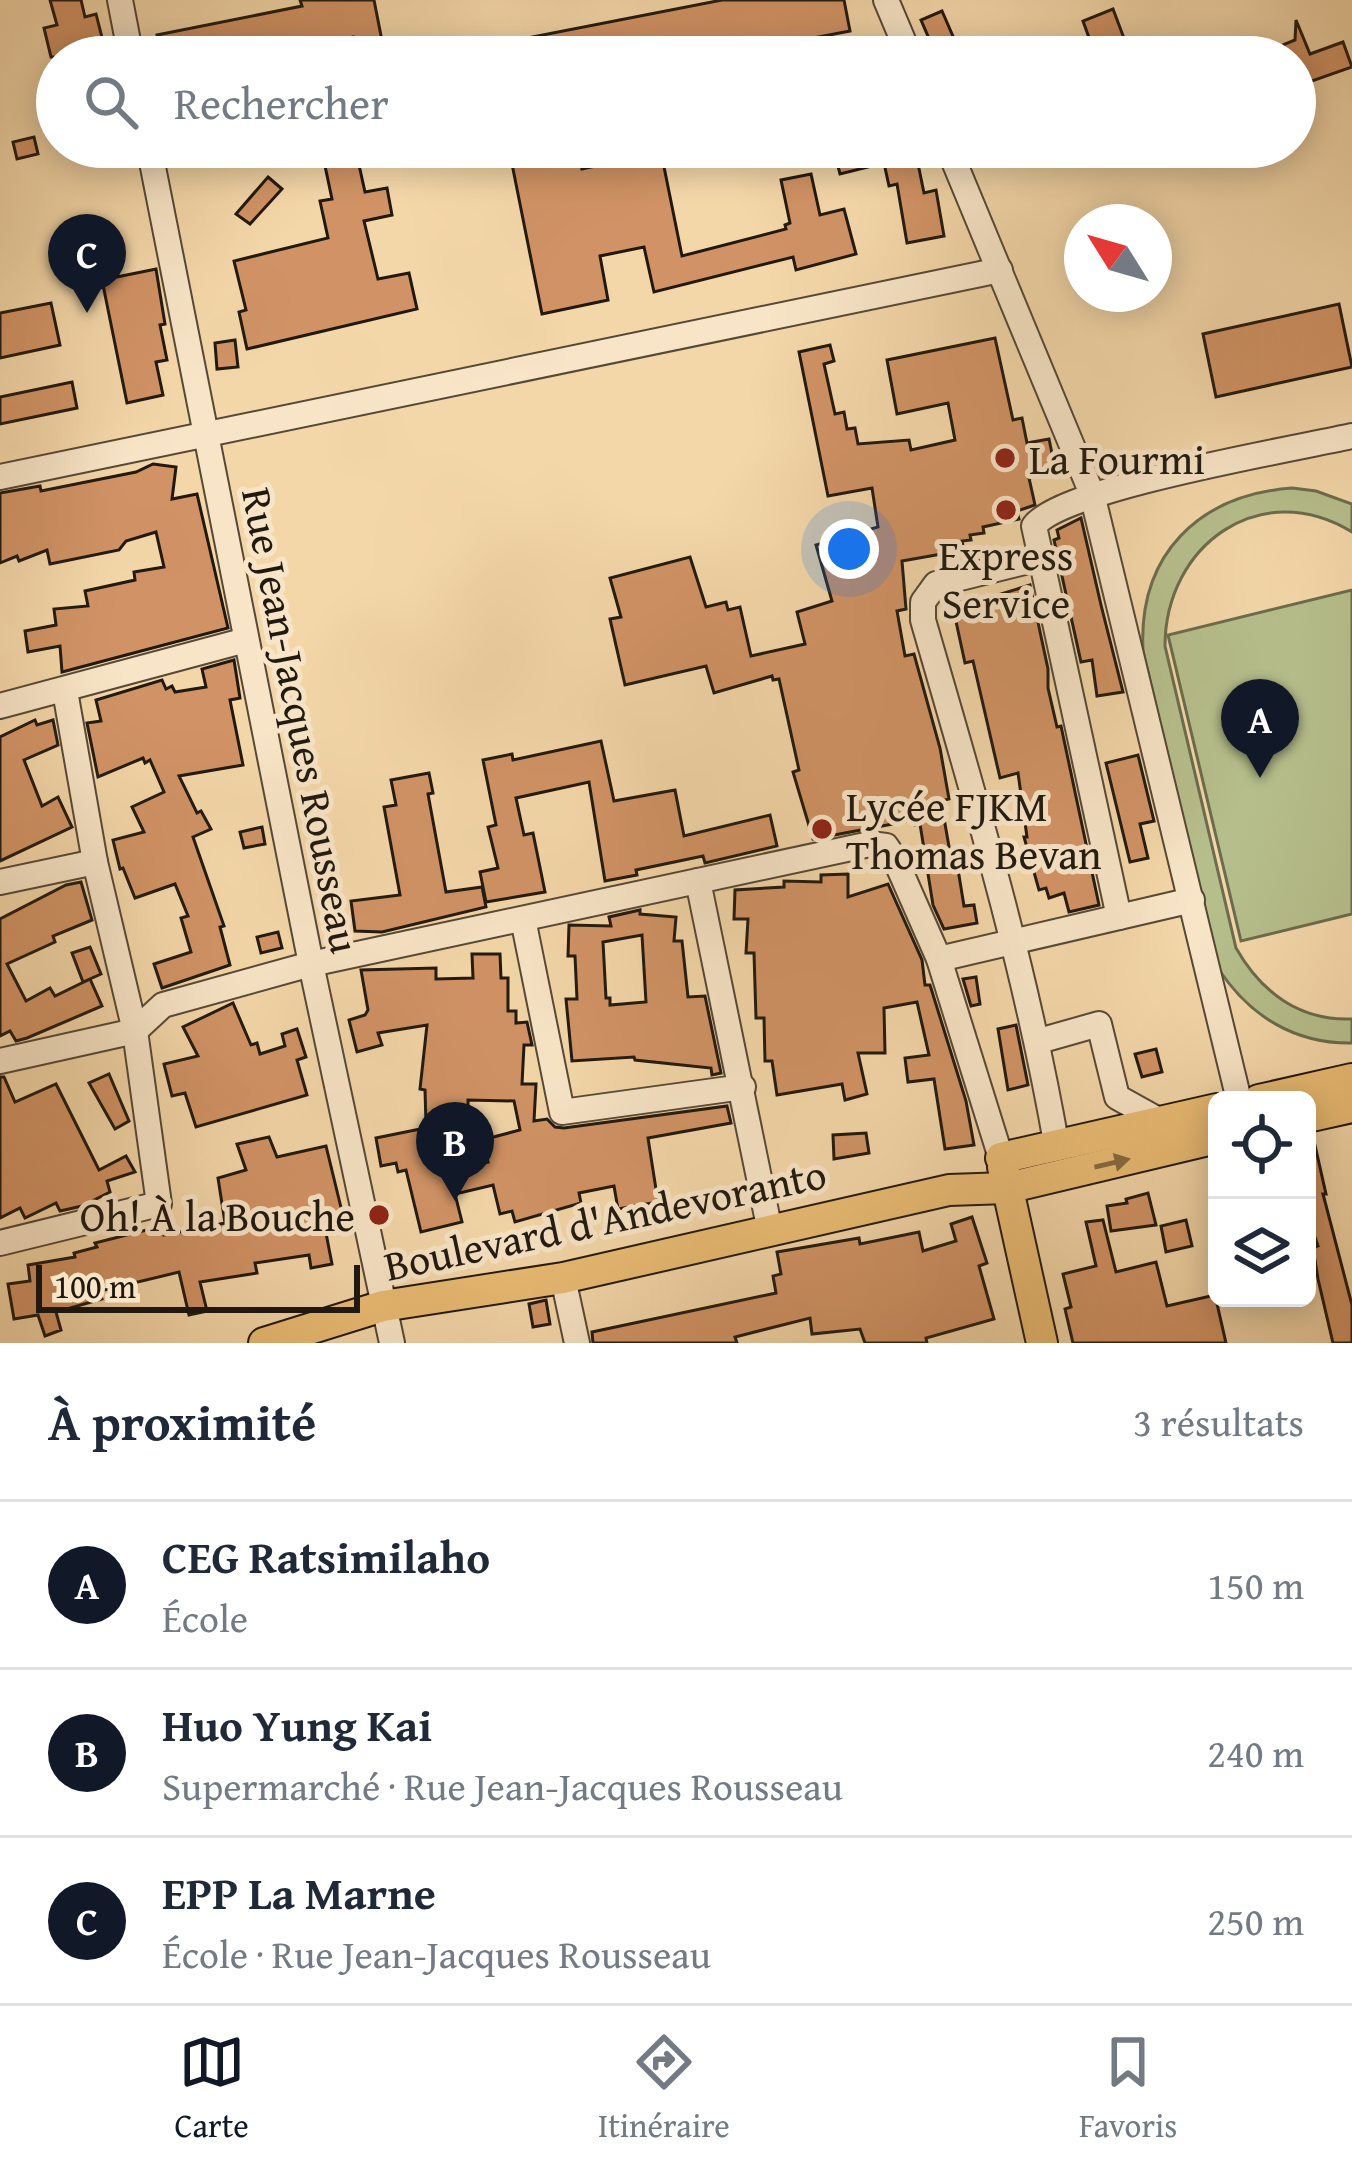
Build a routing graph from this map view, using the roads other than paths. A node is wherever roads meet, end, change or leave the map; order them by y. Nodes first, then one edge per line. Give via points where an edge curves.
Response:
1 (120, 0) edge
2 (886, 0) edge
3 (127, 36) edge
4 (901, 36) edge
5 (153, 168) edge
6 (957, 168) edge
7 (1000, 270) junction
8 (205, 434) junction
9 (1352, 436) edge
10 (0, 477) edge
11 (1092, 494) junction
12 (1040, 558) junction
13 (246, 640) junction
14 (65, 692) junction
15 (0, 706) edge
16 (95, 862) junction
17 (0, 881) edge
18 (698, 881) junction
19 (1192, 900) junction
20 (1119, 917) junction
21 (523, 920) junction
22 (1015, 939) junction
23 (939, 959) junction
24 (311, 964) junction
25 (135, 1031) junction
26 (1039, 1041) junction
27 (0, 1061) edge
28 (1352, 1079) edge
29 (743, 1088) junction
30 (1237, 1091) edge
31 (1299, 1091) edge
32 (1352, 1107) edge
33 (1208, 1111) edge
34 (1316, 1115) edge
35 (1162, 1122) junction
36 (1208, 1139) edge
37 (1057, 1148) junction
38 (1004, 1173) junction
39 (770, 1231) junction
40 (0, 1243) edge
41 (563, 1278) junction
42 (383, 1306) junction
43 (264, 1343) edge
44 (392, 1343) edge
45 (577, 1343) edge
46 (1042, 1343) edge

1 - 3 street
2 - 4 street
5 - 8 street, Rue Jean-Jacques Rousseau
6 - 7 street
7 - 8 street
7 - 11 street
8 - 10 street
8 - 13 street, Rue Jean-Jacques Rousseau
9 - 11 street
11 - 12 street via 1042,514 1034,526
11 - 19 street
12 - 20 street
12 - 22 street via 936,584 923,602
13 - 14 street
13 - 24 street, Rue Jean-Jacques Rousseau
14 - 15 street
14 - 16 street
16 - 17 street
16 - 25 street
18 - 21 street
18 - 23 street via 886,846
18 - 29 street
19 - 20 street
19 - 30 street
20 - 22 street
21 - 24 street
21 - 29 street via 562,1112
22 - 23 street
22 - 26 street
23 - 38 street
24 - 25 street via 163,1005
24 - 42 street, Rue Jean-Jacques Rousseau
25 - 27 street
25 - 40 street via 160,1204
26 - 35 street via 1099,1024 1117,1097
26 - 37 street
28 - 31 main road
29 - 39 street
32 - 34 main road
33 - 35 main road
35 - 37 main road
38 -> 36 main road
37 - 38 main road
38 - 39 main road, Boulevard d'Andevoranto via 965,1189
38 - 46 main road
39 - 41 main road, Boulevard d'Andevoranto
41 - 42 main road, Boulevard d'Andevoranto
41 - 45 street
42 - 43 main road, Boulevard d'Andevoranto
42 - 44 street, Rue Jean-Jacques Rousseau

